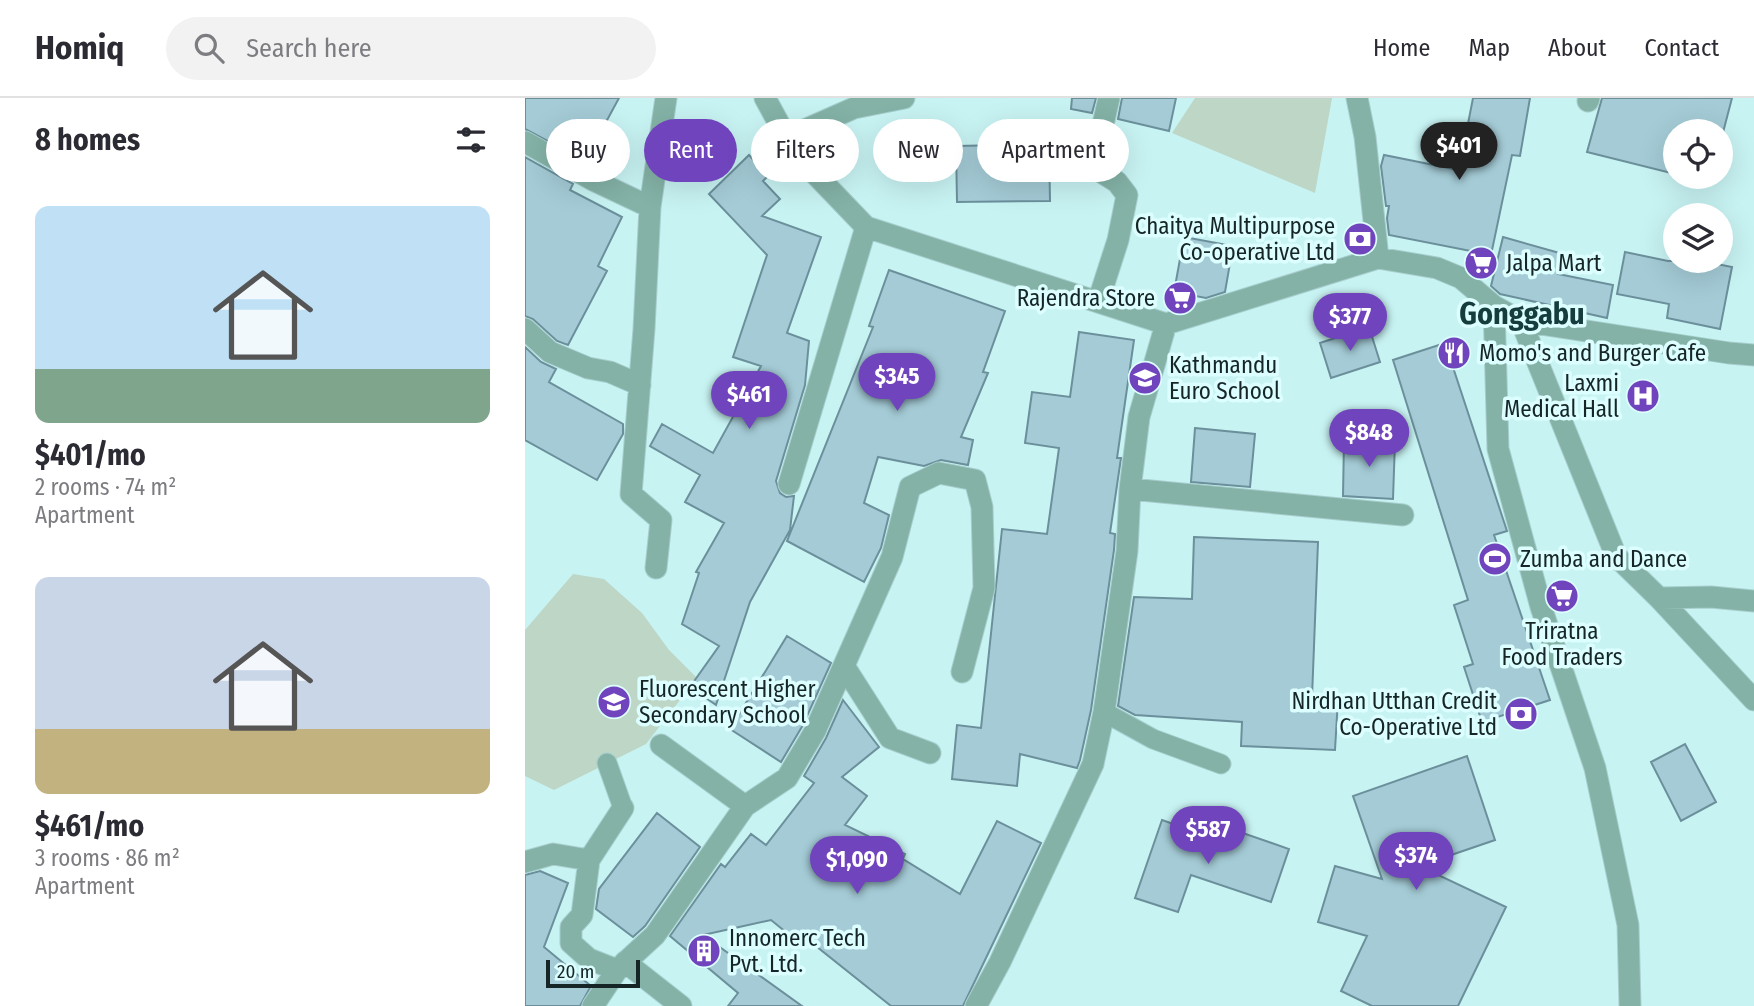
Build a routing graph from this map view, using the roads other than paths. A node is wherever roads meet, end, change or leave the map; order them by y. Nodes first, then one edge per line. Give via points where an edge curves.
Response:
1 (666, 98) edge
2 (765, 98) edge
3 (904, 98) edge
4 (1109, 98) edge
5 (1357, 98) edge
6 (776, 119) edge
7 (829, 119) edge
8 (525, 142) edge
9 (823, 182) edge
10 (650, 207) junction
11 (866, 227) junction
12 (1378, 258) junction
13 (1098, 302) junction
14 (1494, 306) junction
15 (1521, 321) junction
16 (1166, 324) junction
17 (525, 329) edge
18 (1754, 355) edge
19 (640, 385) junction
20 (789, 484) dead end
21 (1130, 489) junction
22 (1403, 515) dead end
23 (656, 568) dead end
24 (1660, 598) junction
25 (1754, 601) edge
26 (844, 666) junction
27 (962, 672) dead end
28 (1754, 700) edge
29 (1104, 712) junction
30 (661, 745) dead end
31 (930, 753) dead end
32 (607, 763) dead end
33 (1221, 764) dead end
34 (745, 806) junction
35 (623, 808) joint
36 (589, 860) junction
37 (525, 862) edge
38 (621, 966) junction
39 (593, 1006) edge
40 (681, 1006) edge
41 (976, 1006) edge
42 (1630, 1006) edge

1 - 10 street
2 - 6 street
3 - 7 street via 854,108
4 - 13 street via 1098,170 1117,181 1127,195
5 - 12 street
8 - 10 street
9 - 11 street
10 - 19 street
11 - 13 street
11 - 20 street
12 - 14 street via 1437,268 1461,278
12 - 16 street
13 - 16 street
14 - 15 street
14 - 42 street via 1498,449 1541,607 1595,768 1628,925
15 - 18 street
15 - 24 street via 1616,556
16 - 21 street via 1139,417
17 - 19 street via 550,352
19 - 23 street via 631,494 661,520
21 - 22 street
21 - 29 street via 1127,551
24 - 25 street
24 - 28 street
26 - 27 street via 892,557 910,487 939,473 975,480 982,507 984,588
26 - 31 street via 890,738
26 - 34 street via 815,731 787,778
29 - 33 lane via 1153,739
29 - 41 street via 1093,764
30 - 34 street
32 - 35 lane
34 - 38 street via 655,935
35 - 36 street
36 - 37 street via 554,854
36 - 38 street via 582,915 571,928 571,943 589,958
38 - 39 street
38 - 40 street

